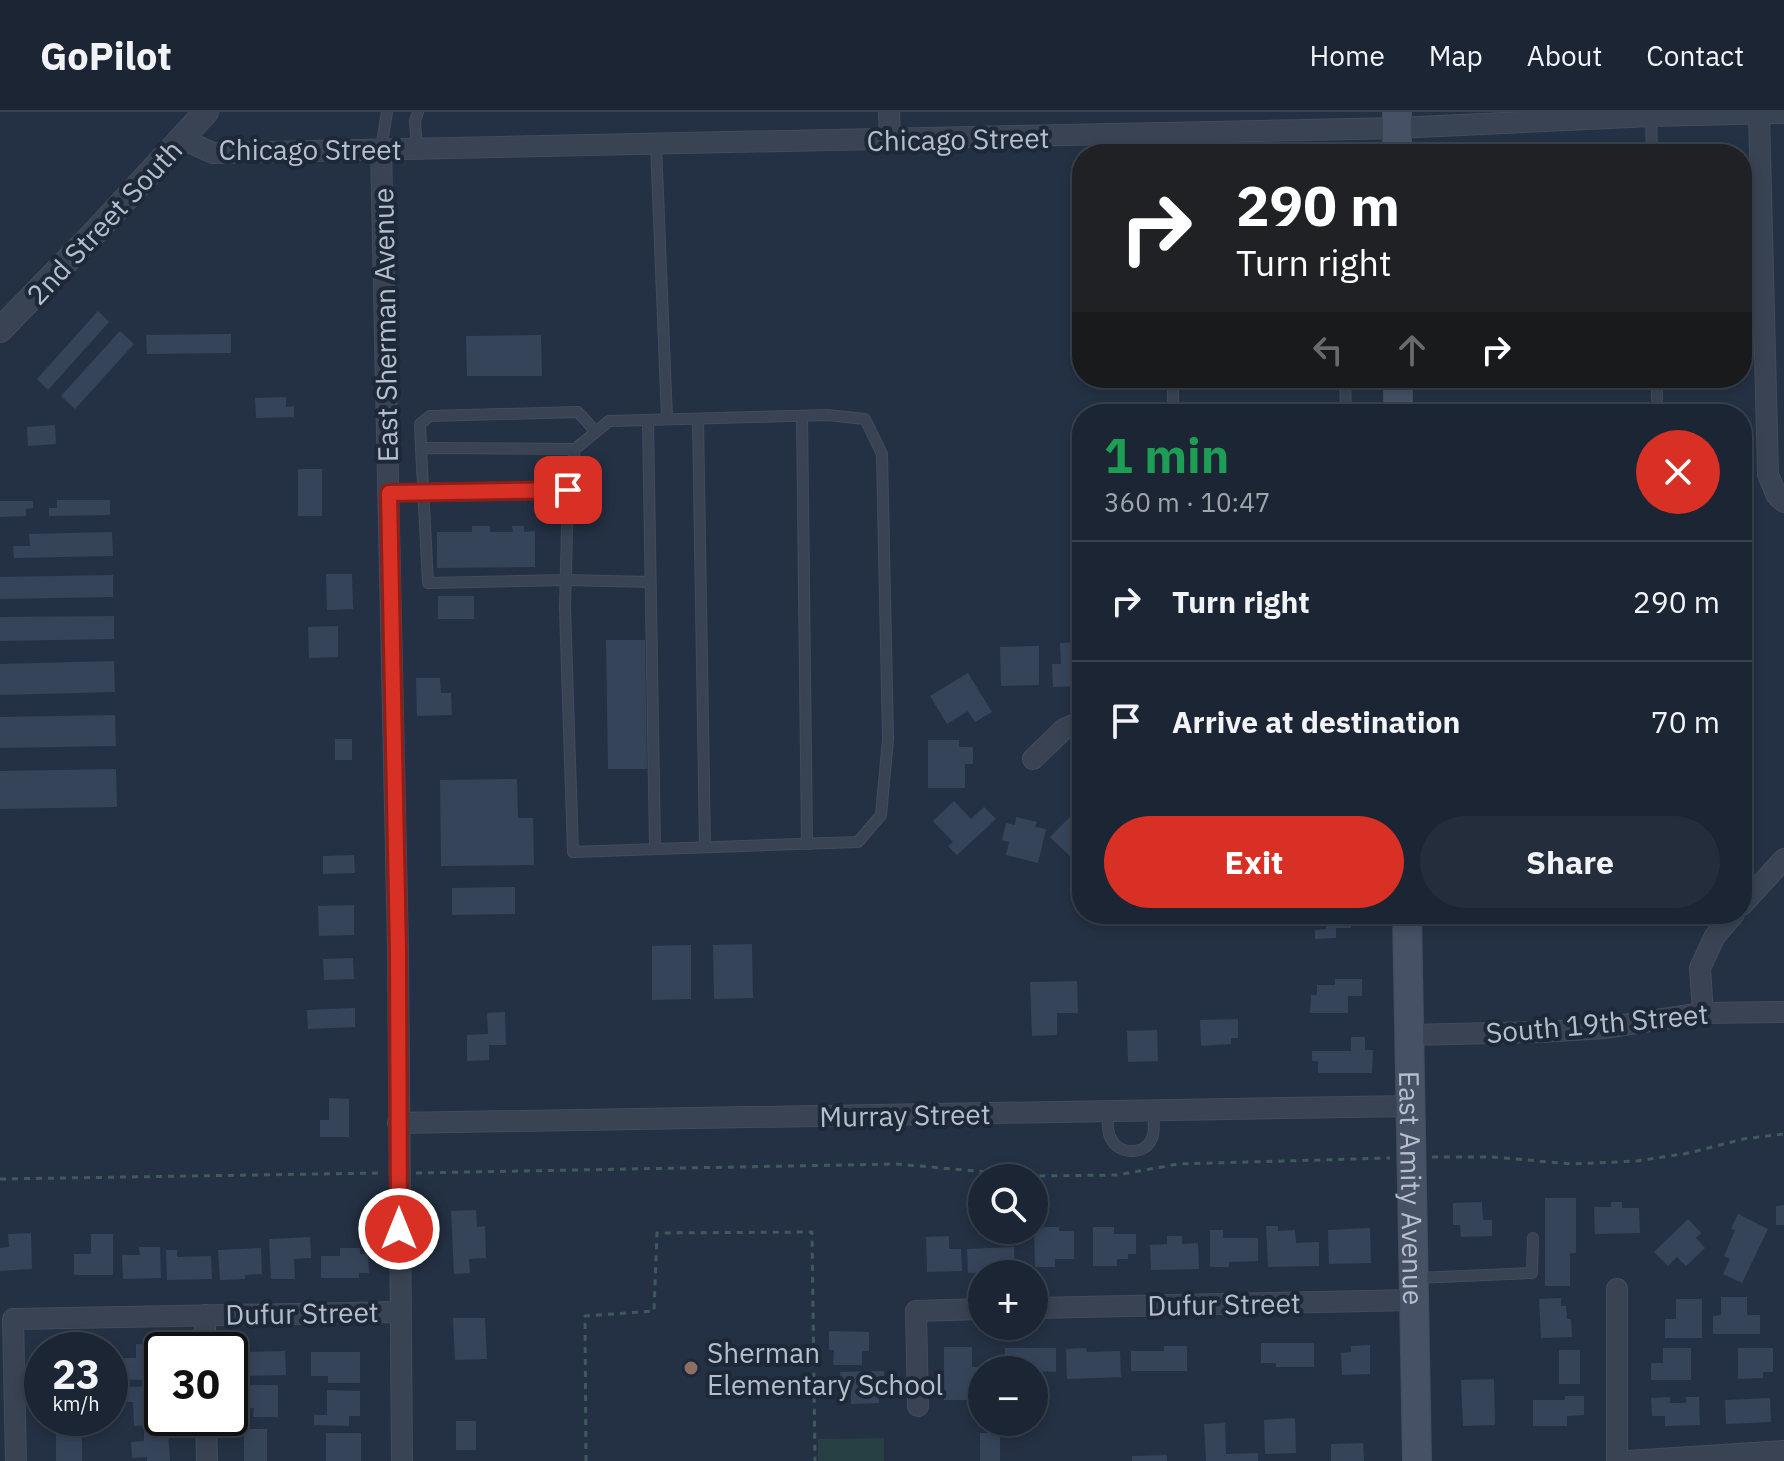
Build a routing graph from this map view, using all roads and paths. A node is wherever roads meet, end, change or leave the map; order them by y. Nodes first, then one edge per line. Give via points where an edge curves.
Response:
1 (206, 112) edge
2 (387, 112) edge
3 (418, 112) edge
4 (889, 112) edge
5 (1736, 113) edge
6 (1759, 113) edge
7 (1784, 113) edge
8 (1605, 115) edge
9 (1651, 116) junction
10 (1397, 131) edge
11 (182, 139) junction
12 (890, 140) junction
13 (656, 144) junction
14 (1171, 144) edge
15 (1652, 144) edge
16 (381, 149) junction
17 (417, 149) junction
18 (0, 330) edge
19 (1657, 388) edge
20 (1657, 399) dead end
21 (802, 416) junction
22 (667, 419) junction
23 (698, 419) junction
24 (648, 420) junction
25 (596, 432) junction
26 (421, 448) junction
27 (575, 449) junction
28 (568, 490) junction
29 (422, 492) junction
30 (389, 493) junction
31 (1784, 502) edge
32 (566, 580) junction
33 (650, 582) junction
34 (1072, 725) edge
35 (1033, 759) dead end
36 (807, 844) junction
37 (705, 847) junction
38 (655, 849) junction
39 (1784, 859) edge
40 (1752, 894) edge
41 (1407, 924) edge
42 (1725, 924) edge
43 (1784, 1012) edge
44 (1703, 1013) junction
45 (1410, 1035) junction
46 (1411, 1106) junction
47 (1153, 1110) junction
48 (1108, 1111) junction
49 (398, 1123) junction
50 (1784, 1134) edge
51 (1432, 1157) dead end
52 (1392, 1158) dead end
53 (398, 1173) junction
54 (0, 1179) edge
55 (1533, 1238) dead end
56 (1415, 1289) junction
57 (1617, 1289) dead end
58 (1048, 1307) edge
59 (968, 1309) edge
60 (399, 1312) junction
61 (205, 1315) junction
62 (205, 1332) edge
63 (918, 1406) dead end
64 (206, 1436) edge
65 (1784, 1451) edge
66 (16, 1461) edge
67 (207, 1461) edge
68 (402, 1461) edge
69 (586, 1461) edge
70 (815, 1461) edge
71 (1417, 1461) edge
72 (1617, 1461) edge
73 (1628, 1461) edge

1 - 11 street, 2nd Street South
2 - 16 lane
3 - 17 lane
4 - 12 street
5 - 6 street, Chicago Street
5 - 9 street, Chicago Street
6 - 7 street, Chicago Street
6 - 31 street via 1768,475
8 - 9 street, Chicago Street
8 - 10 street, Chicago Street
9 - 15 lane
10 - 14 street, Chicago Street
11 - 16 street, Chicago Street via 213,153
11 - 18 street, 2nd Street South
12 - 13 street, Chicago Street
12 - 14 street, Chicago Street
13 - 17 street, Chicago Street
13 - 22 lane
16 - 17 street, Chicago Street
16 - 30 street, East Sherman Avenue
19 - 20 lane
21 - 23 lane
21 - 36 lane
21 - 36 lane via 865,419 882,454 888,739 881,815 858,842
22 - 23 lane
22 - 24 lane
23 - 37 lane
24 - 25 lane via 609,421
24 - 33 lane
25 - 26 lane via 578,412 430,416 420,424
25 - 27 lane
26 - 27 lane
26 - 29 lane
27 - 28 lane
28 - 29 lane
28 - 32 lane
29 - 30 lane
29 - 32 lane via 428,583
30 - 49 street, East Sherman Avenue
32 - 33 lane
32 - 38 lane via 573,852
33 - 38 lane
34 - 35 street
36 - 37 lane
37 - 38 lane
39 - 40 street
41 - 45 main road, East Amity Avenue
42 - 44 street via 1700,968
43 - 44 street, South 19th Street
44 - 45 street, South 19th Street via 1604,1028
45 - 46 main road, East Amity Avenue
46 - 47 street, Murray Street
46 - 56 main road, East Amity Avenue
47 - 48 street, Murray Street
47 - 48 lane via 1150,1142 1132,1152 1113,1142
48 - 49 street, Murray Street
49 - 53 street, East Sherman Avenue
50 - 51 path via 1637,1161 1572,1164
52 - 53 path via 1178,1164 1117,1175 995,1174 896,1164
53 - 54 path
53 - 60 street, East Sherman Avenue
55 - 56 lane via 1532,1273
56 - 58 street, Dufur Street
56 - 71 main road, East Amity Avenue
57 - 72 street
59 - 63 street via 916,1311
60 - 61 street, Dufur Street
60 - 68 street, East Sherman Avenue
61 - 62 street
61 - 66 street, Dufur Street via 13,1319
64 - 67 street
65 - 73 street
69 - 70 path via 585,1316 654,1311 657,1233 812,1232

